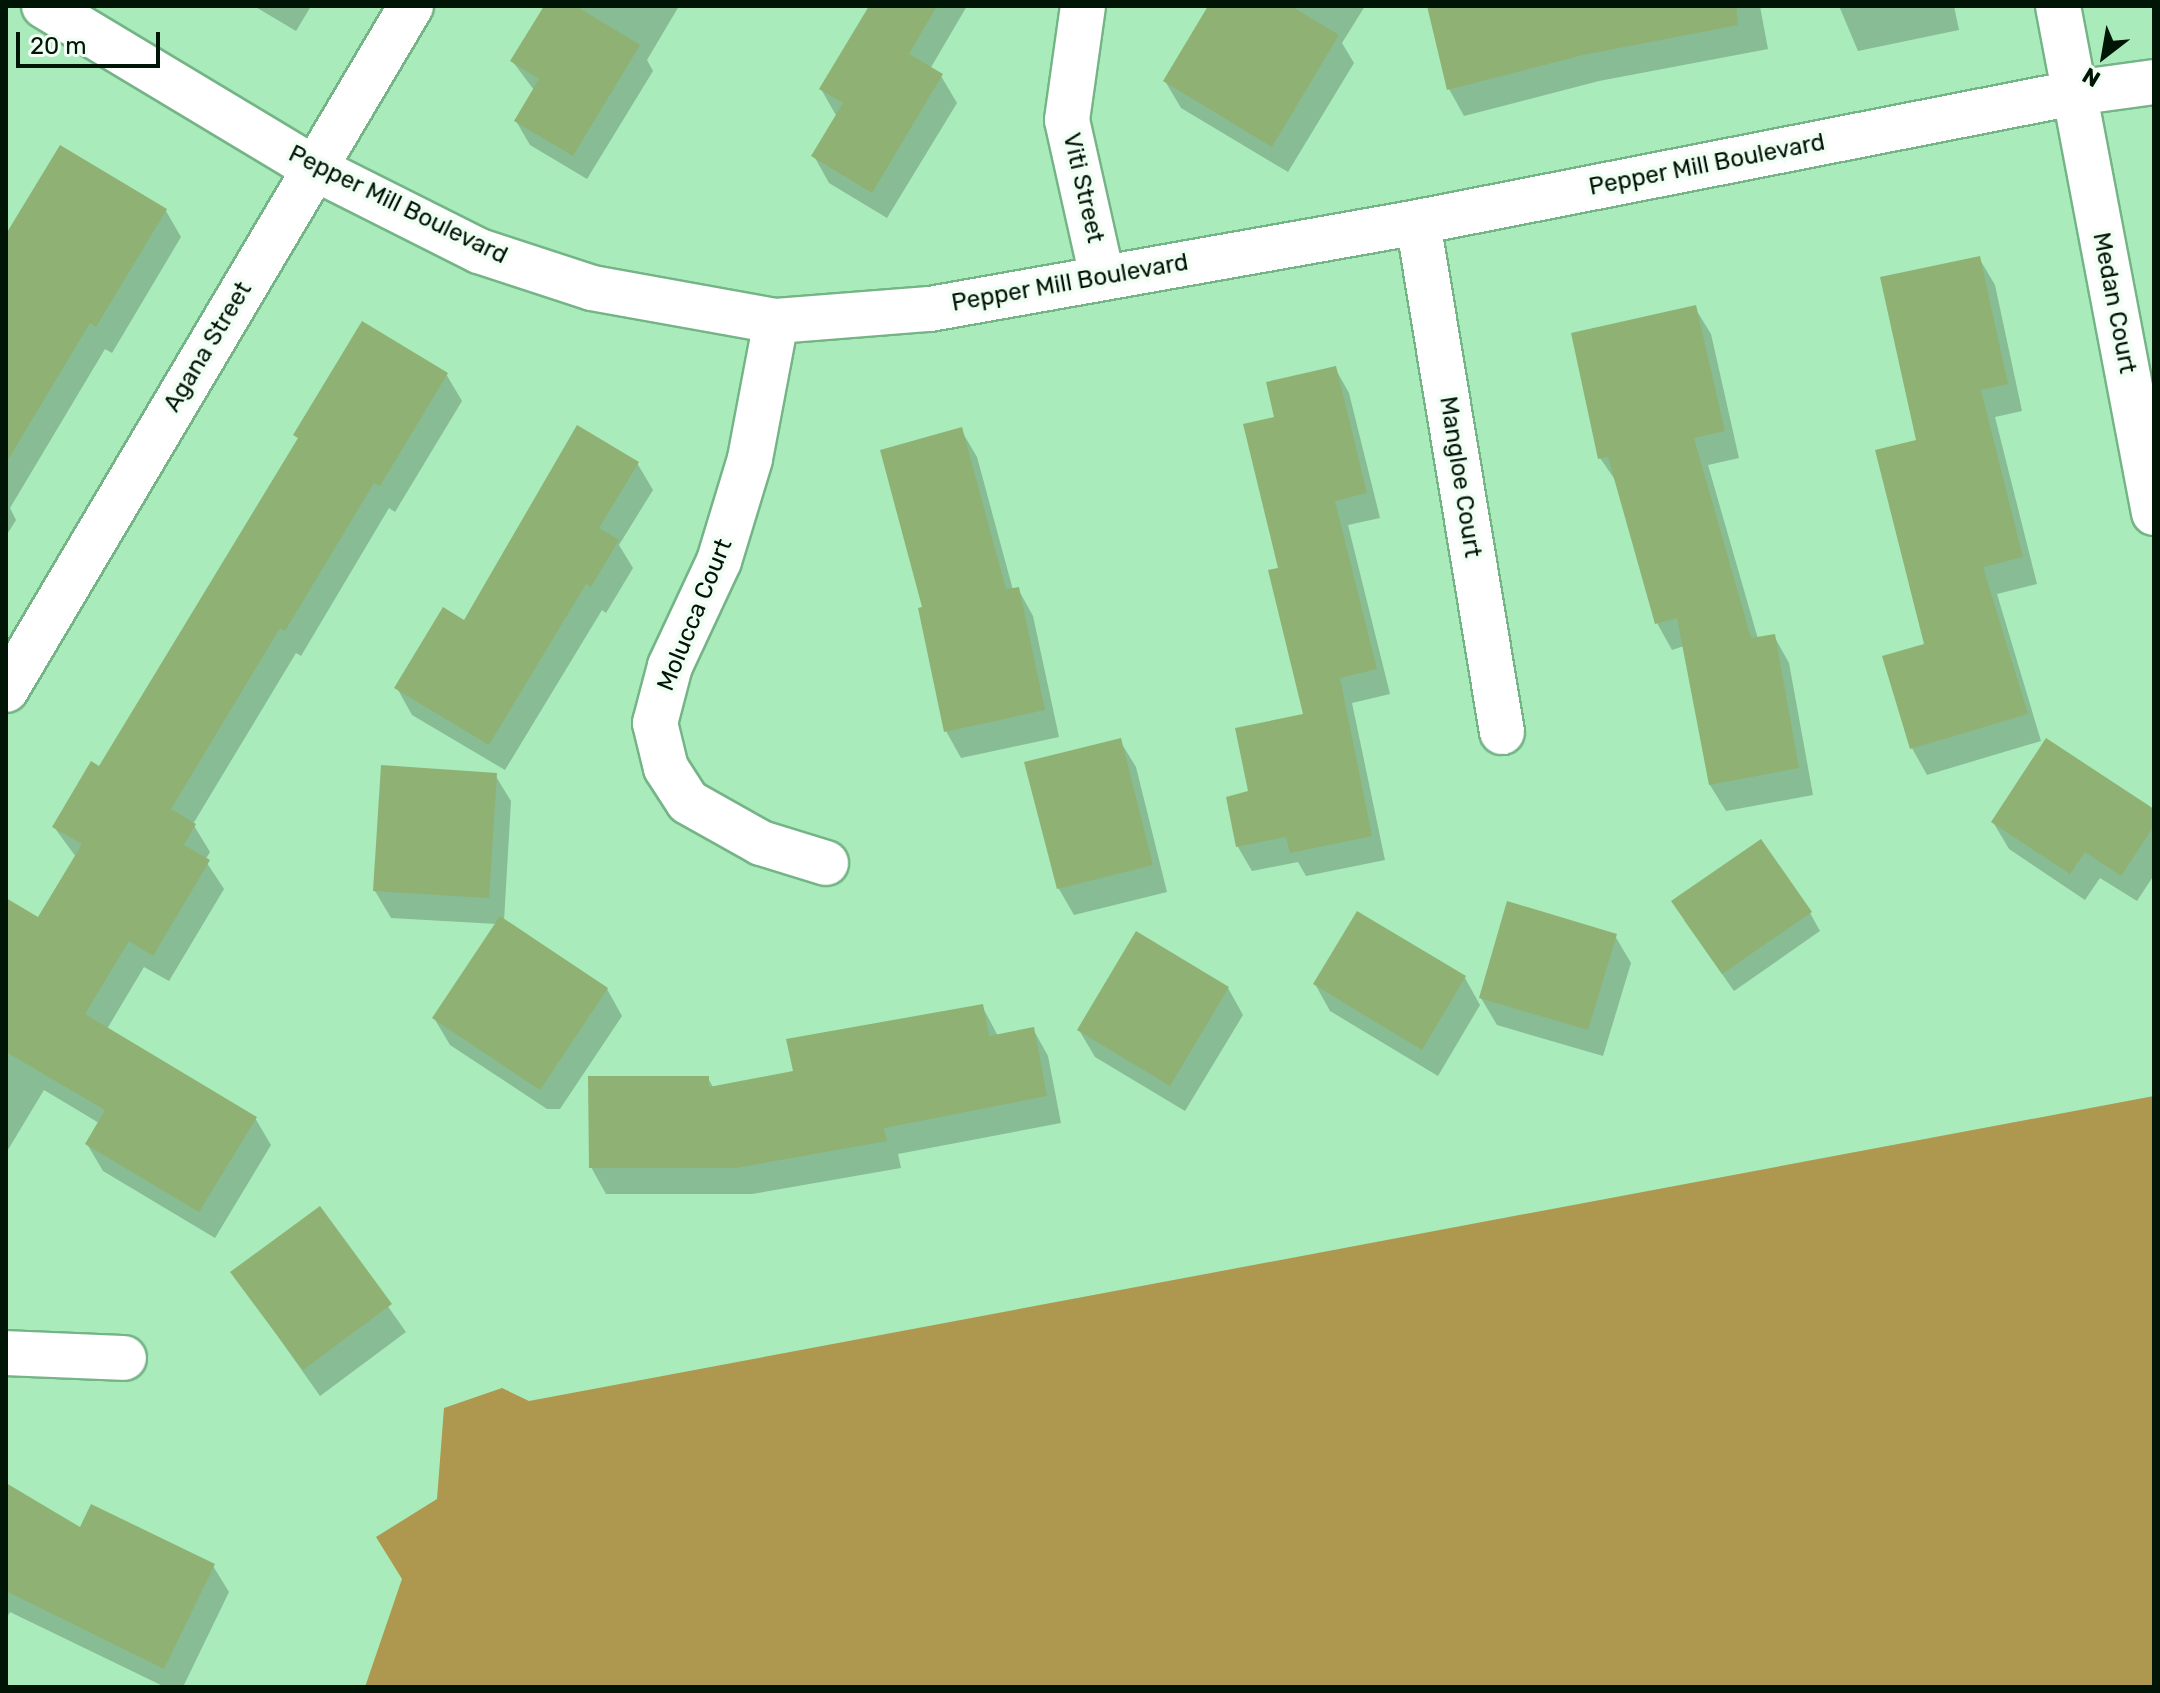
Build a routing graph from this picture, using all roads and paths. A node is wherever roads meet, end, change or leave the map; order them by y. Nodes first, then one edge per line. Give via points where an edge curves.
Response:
1 (44, 6) edge
2 (411, 6) edge
3 (1083, 6) edge
4 (2058, 6) edge
5 (2154, 82) edge
6 (2074, 93) junction
7 (314, 168) junction
8 (1418, 222) junction
9 (1102, 276) junction
10 (776, 321) junction
11 (2154, 513) edge
12 (6, 690) edge
13 (1502, 732) dead end
14 (826, 863) dead end
15 (6, 1353) edge
16 (124, 1358) dead end

1 - 7 street, Pepper Mill Boulevard
2 - 7 street, Agana Street
3 - 9 street, Viti Street via 1067,120
4 - 6 street, Medan Court
5 - 6 street, Pepper Mill Boulevard
6 - 8 street, Pepper Mill Boulevard
6 - 11 street, Medan Court
7 - 10 street, Pepper Mill Boulevard via 479,251 578,284
7 - 12 street, Agana Street
8 - 9 street, Pepper Mill Boulevard
8 - 13 street, Mangloe Court
9 - 10 street, Pepper Mill Boulevard via 930,309
10 - 14 street, Molucca Court via 746,474 719,561 670,666 655,723 666,768 688,802 761,843
15 - 16 street

